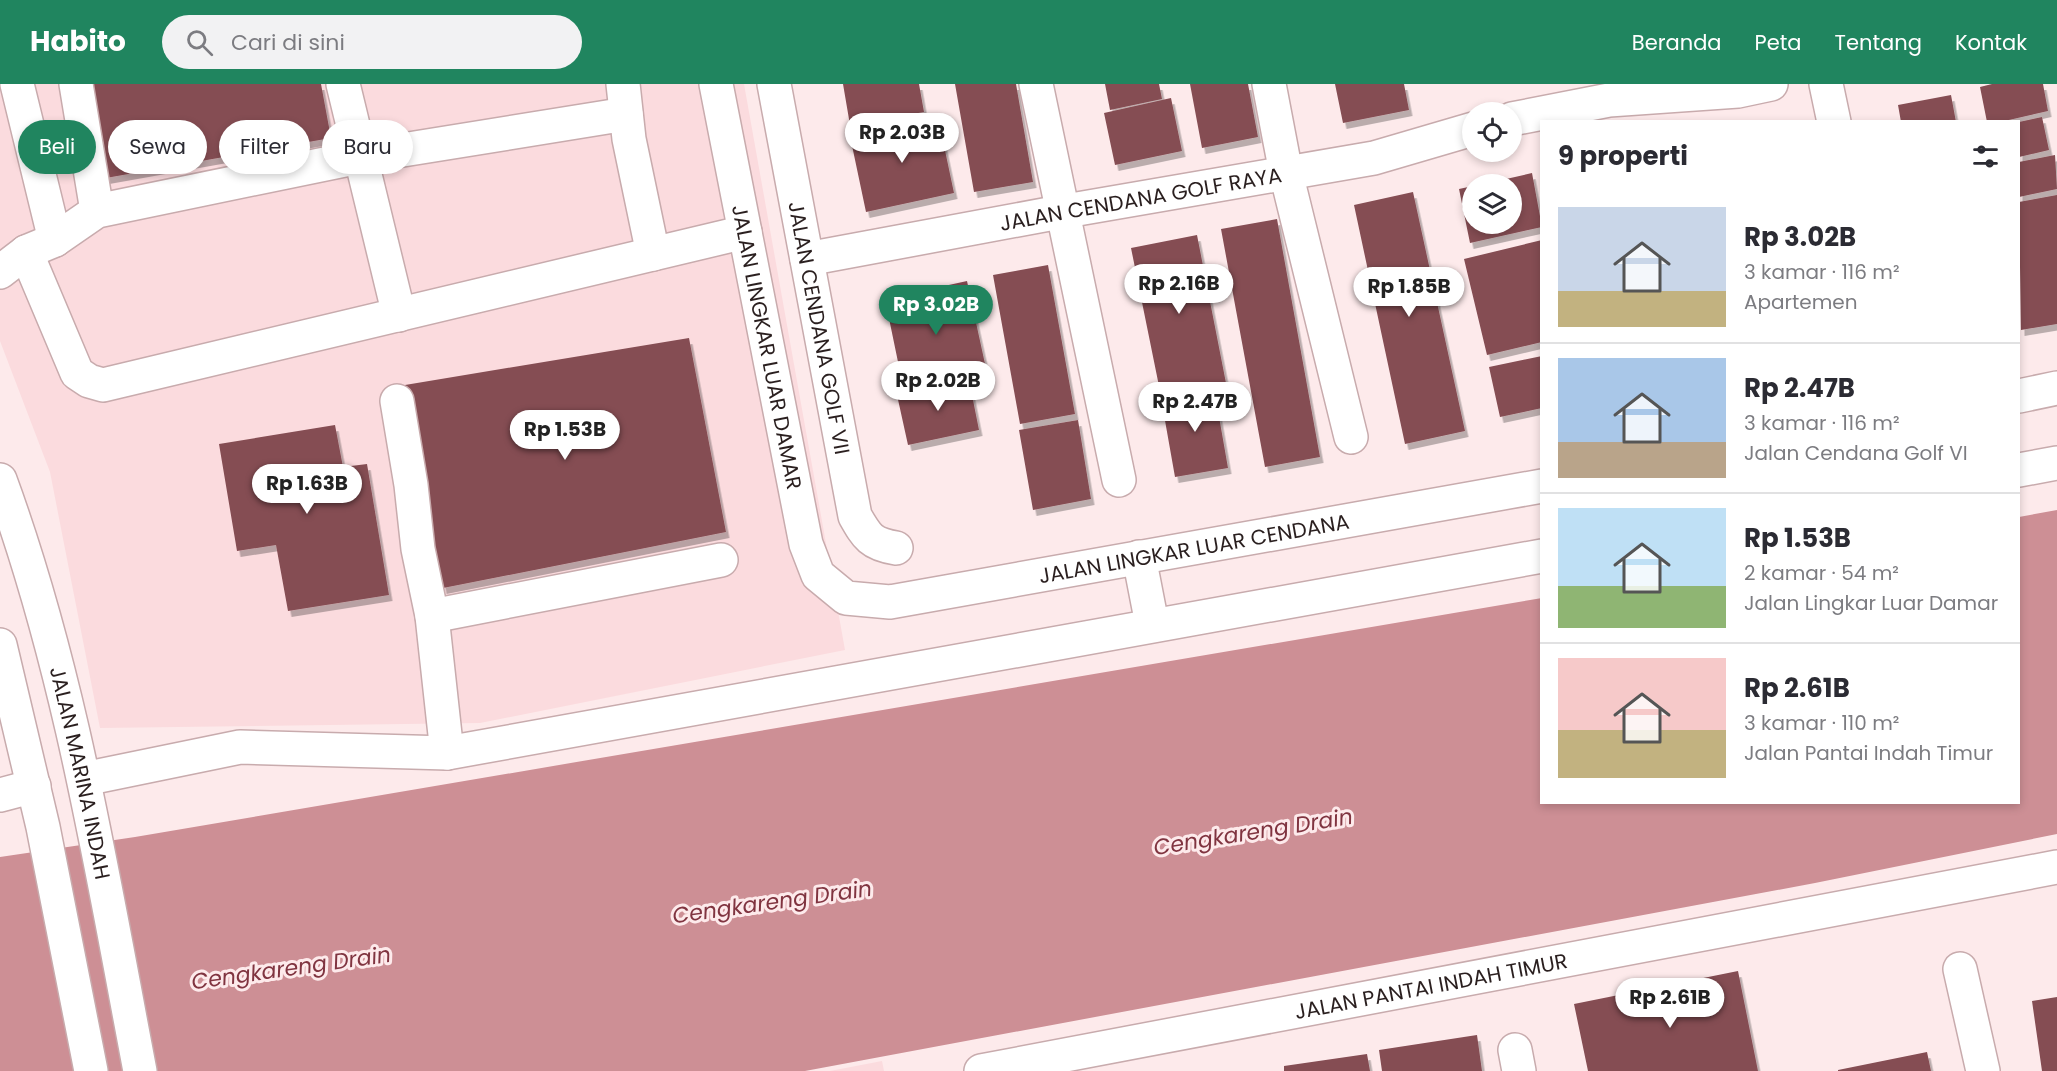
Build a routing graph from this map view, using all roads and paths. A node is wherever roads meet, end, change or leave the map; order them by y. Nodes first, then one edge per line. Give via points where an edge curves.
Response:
1 (17, 84) edge
2 (76, 84) edge
3 (343, 84) edge
4 (716, 84) edge
5 (774, 84) edge
6 (1036, 84) edge
7 (1269, 84) edge
8 (1771, 84) edge
9 (1826, 84) edge
10 (624, 99) edge
11 (1550, 105) edge
12 (1522, 115) edge
13 (351, 120) edge
14 (1834, 120) edge
15 (1462, 132) edge
16 (413, 145) edge
17 (322, 165) edge
18 (1286, 173) junction
19 (363, 174) edge
20 (97, 212) junction
21 (1060, 212) junction
22 (745, 232) junction
23 (41, 246) junction
24 (653, 254) junction
25 (807, 259) junction
26 (0, 272) edge
27 (399, 315) junction
28 (2057, 388) edge
29 (2020, 396) edge
30 (397, 401) dead end
31 (1351, 437) dead end
32 (2057, 463) edge
33 (2020, 470) edge
34 (0, 480) edge
35 (1119, 480) dead end
36 (1540, 486) edge
37 (896, 548) dead end
38 (1540, 556) edge
39 (1139, 557) junction
40 (721, 560) dead end
41 (846, 598) joint
42 (432, 616) junction
43 (1152, 624) junction
44 (0, 645) edge
45 (61, 686) junction
46 (14, 701) junction
47 (447, 753) junction
48 (84, 778) junction
49 (34, 786) junction
50 (0, 795) edge
51 (2057, 867) edge
52 (1960, 969) dead end
53 (91, 1071) edge
54 (140, 1071) edge
55 (981, 1071) edge
56 (1983, 1071) edge

1 - 23 street
2 - 20 street
3 - 13 street
4 - 22 street, JALAN LINGKAR LUAR DAMAR
5 - 25 street, JALAN CENDANA GOLF VII
6 - 21 street
7 - 18 street
8 - 11 street via 1738,91
9 - 14 street
10 - 16 street
10 - 24 street
11 - 12 street
15 - 18 street, JALAN CENDANA GOLF RAYA via 1374,158
17 - 20 street
18 - 21 street, JALAN CENDANA GOLF RAYA
18 - 31 street
19 - 27 street
20 - 23 street
21 - 25 street, JALAN CENDANA GOLF RAYA
21 - 35 street
22 - 24 street
22 - 41 street, JALAN LINGKAR LUAR DAMAR via 806,544 818,575
23 - 26 street
23 - 27 street via 77,372 103,385
24 - 27 street
25 - 37 street, JALAN CENDANA GOLF VII via 855,516 878,545
28 - 29 street
30 - 42 street via 418,549
32 - 33 street
34 - 45 street, JALAN MARINA INDAH
36 - 39 street, JALAN LINGKAR LUAR CENDANA
38 - 43 street
39 - 41 street, JALAN LINGKAR LUAR CENDANA via 891,602
39 - 43 street
40 - 42 street
42 - 47 street
43 - 47 street
44 - 46 street
45 - 46 street via 59,697 45,708 27,708
45 - 48 street, JALAN MARINA INDAH
46 - 49 street
47 - 48 street via 240,747
48 - 49 street via 57,778
48 - 54 street, JALAN MARINA INDAH
49 - 50 street
49 - 53 street
51 - 55 street, JALAN PANTAI INDAH TIMUR
52 - 56 street

